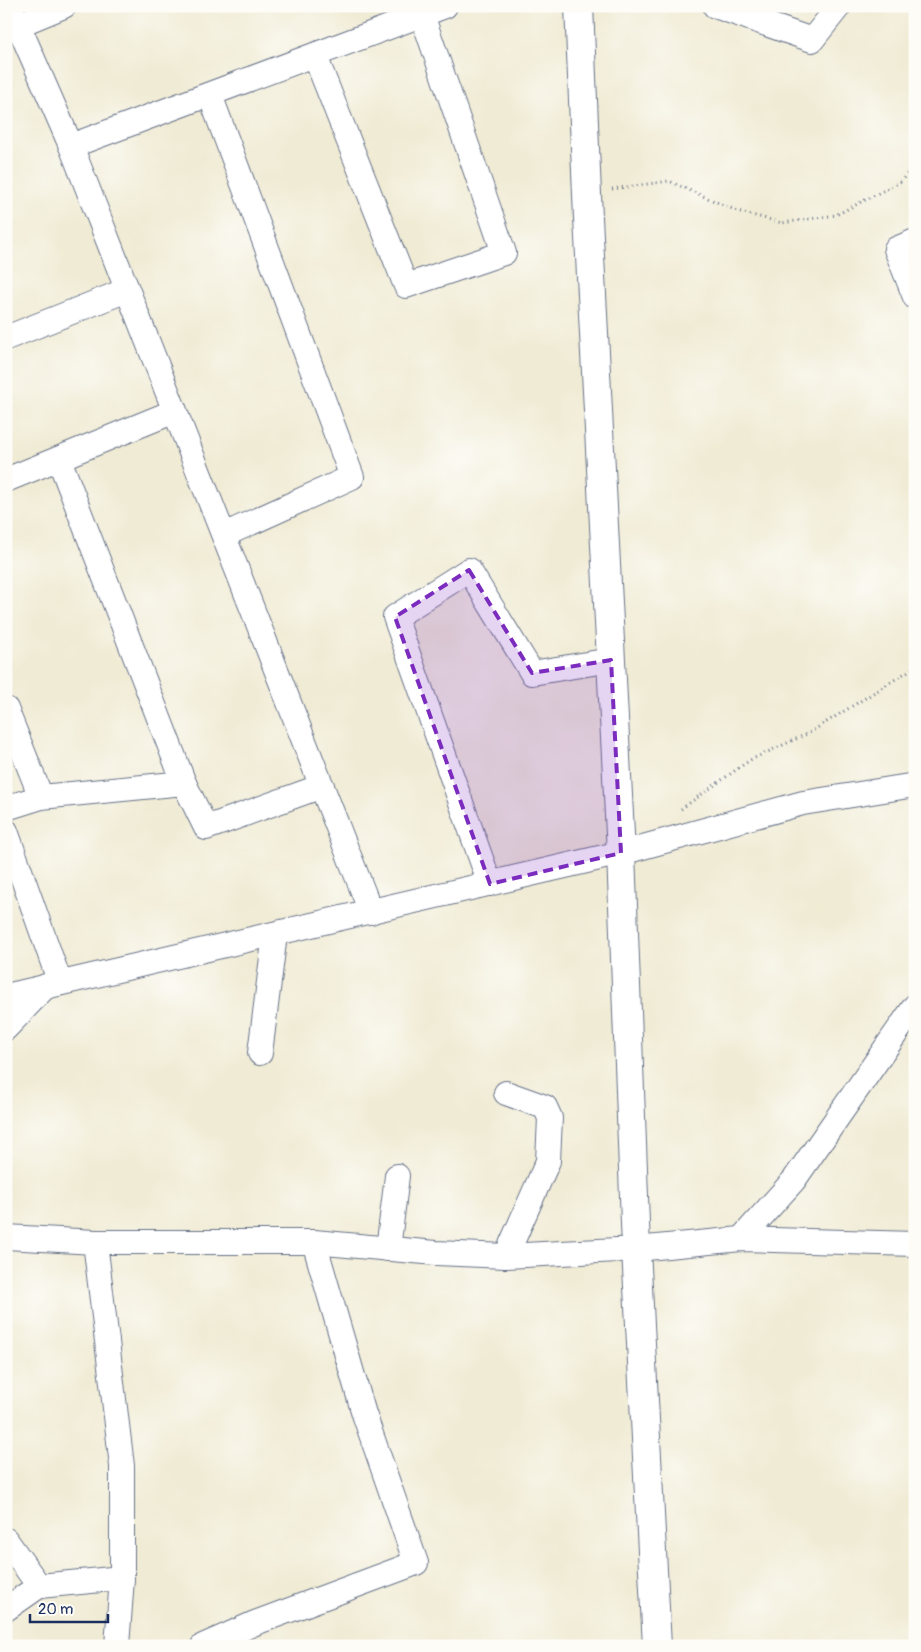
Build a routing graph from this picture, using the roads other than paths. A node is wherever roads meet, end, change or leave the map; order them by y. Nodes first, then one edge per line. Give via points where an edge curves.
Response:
1 (64, 6) edge
2 (445, 6) edge
3 (579, 6) edge
4 (715, 6) edge
5 (839, 6) edge
6 (421, 11) edge
7 (14, 15) edge
8 (314, 56) junction
9 (210, 94) junction
10 (71, 146) junction
11 (915, 241) edge
12 (127, 290) junction
13 (915, 298) edge
14 (6, 338) edge
15 (175, 411) junction
16 (59, 458) junction
17 (6, 480) edge
18 (224, 535) junction
19 (611, 660) junction
20 (6, 709) edge
21 (184, 783) junction
22 (915, 785) edge
23 (322, 786) junction
24 (41, 797) junction
25 (6, 808) edge
26 (6, 831) edge
27 (621, 853) junction
28 (490, 884) junction
29 (371, 912) junction
30 (275, 934) junction
31 (53, 984) junction
32 (6, 996) edge
33 (915, 1006) edge
34 (6, 1028) edge
35 (260, 1053) dead end
36 (506, 1093) dead end
37 (397, 1176) dead end
38 (6, 1238) edge
39 (741, 1239) junction
40 (95, 1242) junction
41 (314, 1242) junction
42 (915, 1244) edge
43 (388, 1249) junction
44 (636, 1249) junction
45 (506, 1256) junction
46 (6, 1540) edge
47 (122, 1578) junction
48 (39, 1586) junction
49 (6, 1609) edge
50 (212, 1644) edge
51 (117, 1646) edge
52 (657, 1646) edge

1 - 7 street
2 - 6 street
3 - 19 street
4 - 5 street via 812,40
6 - 8 street
6 - 8 street via 504,253 406,286
7 - 10 street
8 - 9 street
9 - 10 street
9 - 18 street via 352,477
10 - 12 street
11 - 13 street via 896,249
12 - 14 street
12 - 15 street
15 - 16 street
15 - 18 street
16 - 17 street
16 - 21 street
18 - 23 street
19 - 27 street
19 - 28 street via 532,673 468,570 395,617
20 - 24 street
21 - 23 street via 206,828
21 - 24 street
22 - 27 street via 803,803
23 - 29 street
24 - 25 street
26 - 31 street
27 - 28 street
27 - 44 street
28 - 29 street
29 - 30 street
30 - 31 street
30 - 35 street
31 - 32 street
31 - 34 street
33 - 39 street via 794,1180
36 - 45 street via 545,1108 550,1118 548,1161
37 - 43 street
38 - 40 street
39 - 42 street
39 - 44 street
40 - 41 street
40 - 47 street via 122,1466
41 - 43 street
41 - 50 street via 364,1414 416,1563 254,1623
43 - 45 street
44 - 45 street
44 - 52 street
46 - 48 street
47 - 48 street
47 - 51 street
48 - 49 street

